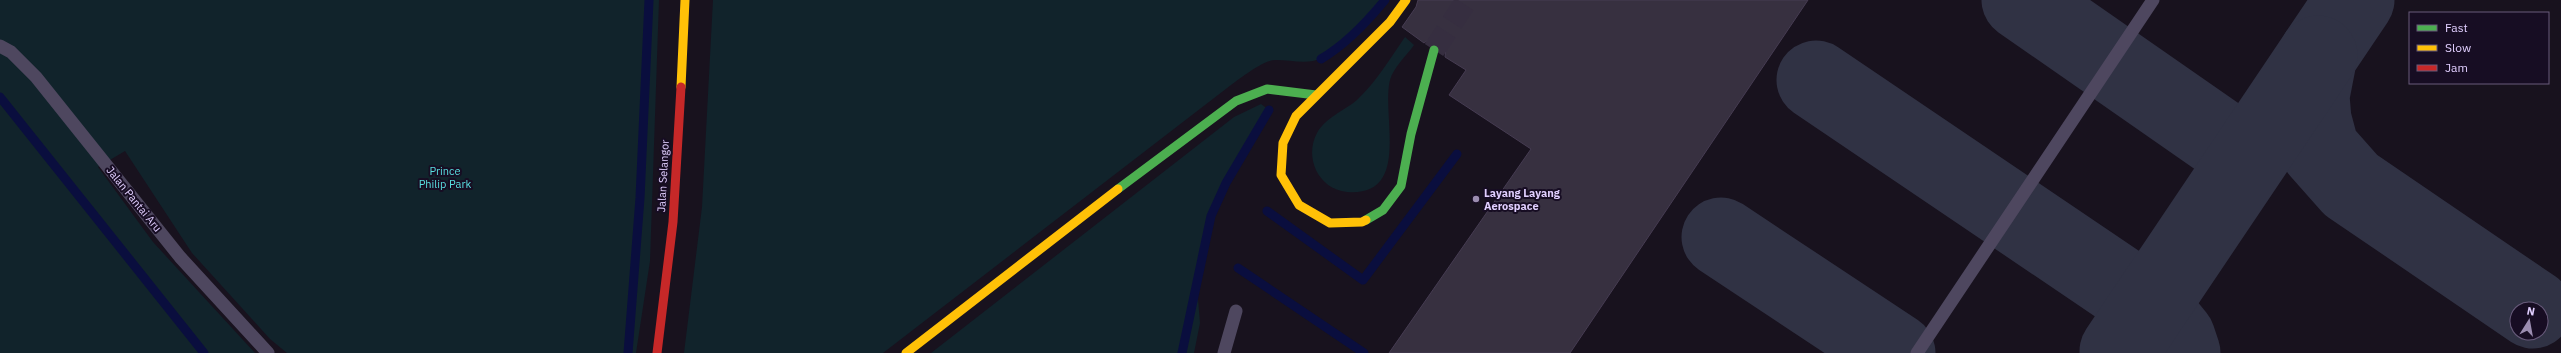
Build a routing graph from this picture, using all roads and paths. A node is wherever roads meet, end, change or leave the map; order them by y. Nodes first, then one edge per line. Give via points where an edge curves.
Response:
1 (684, 0) edge
2 (1406, 0) edge
3 (2153, 0) edge
4 (0, 46) edge
5 (1434, 50) tunnel mouth
6 (1316, 95) junction
7 (1236, 311) dead end
8 (268, 353) edge
9 (658, 353) edge
10 (906, 353) edge
11 (1224, 353) edge
12 (1917, 353) edge

1 - 9 street, Jalan Selangor via 673,210 664,318
2 - 6 street via 1390,22 1342,66
3 - 12 lane
4 - 8 lane, Jalan Pantai Aru via 11,52 36,77 180,257
5 - 6 street via 1411,134 1401,186 1383,210 1362,222 1330,223 1299,205 1281,175 1283,143 1296,116
6 - 10 street via 1267,89 1236,101
7 - 11 lane

